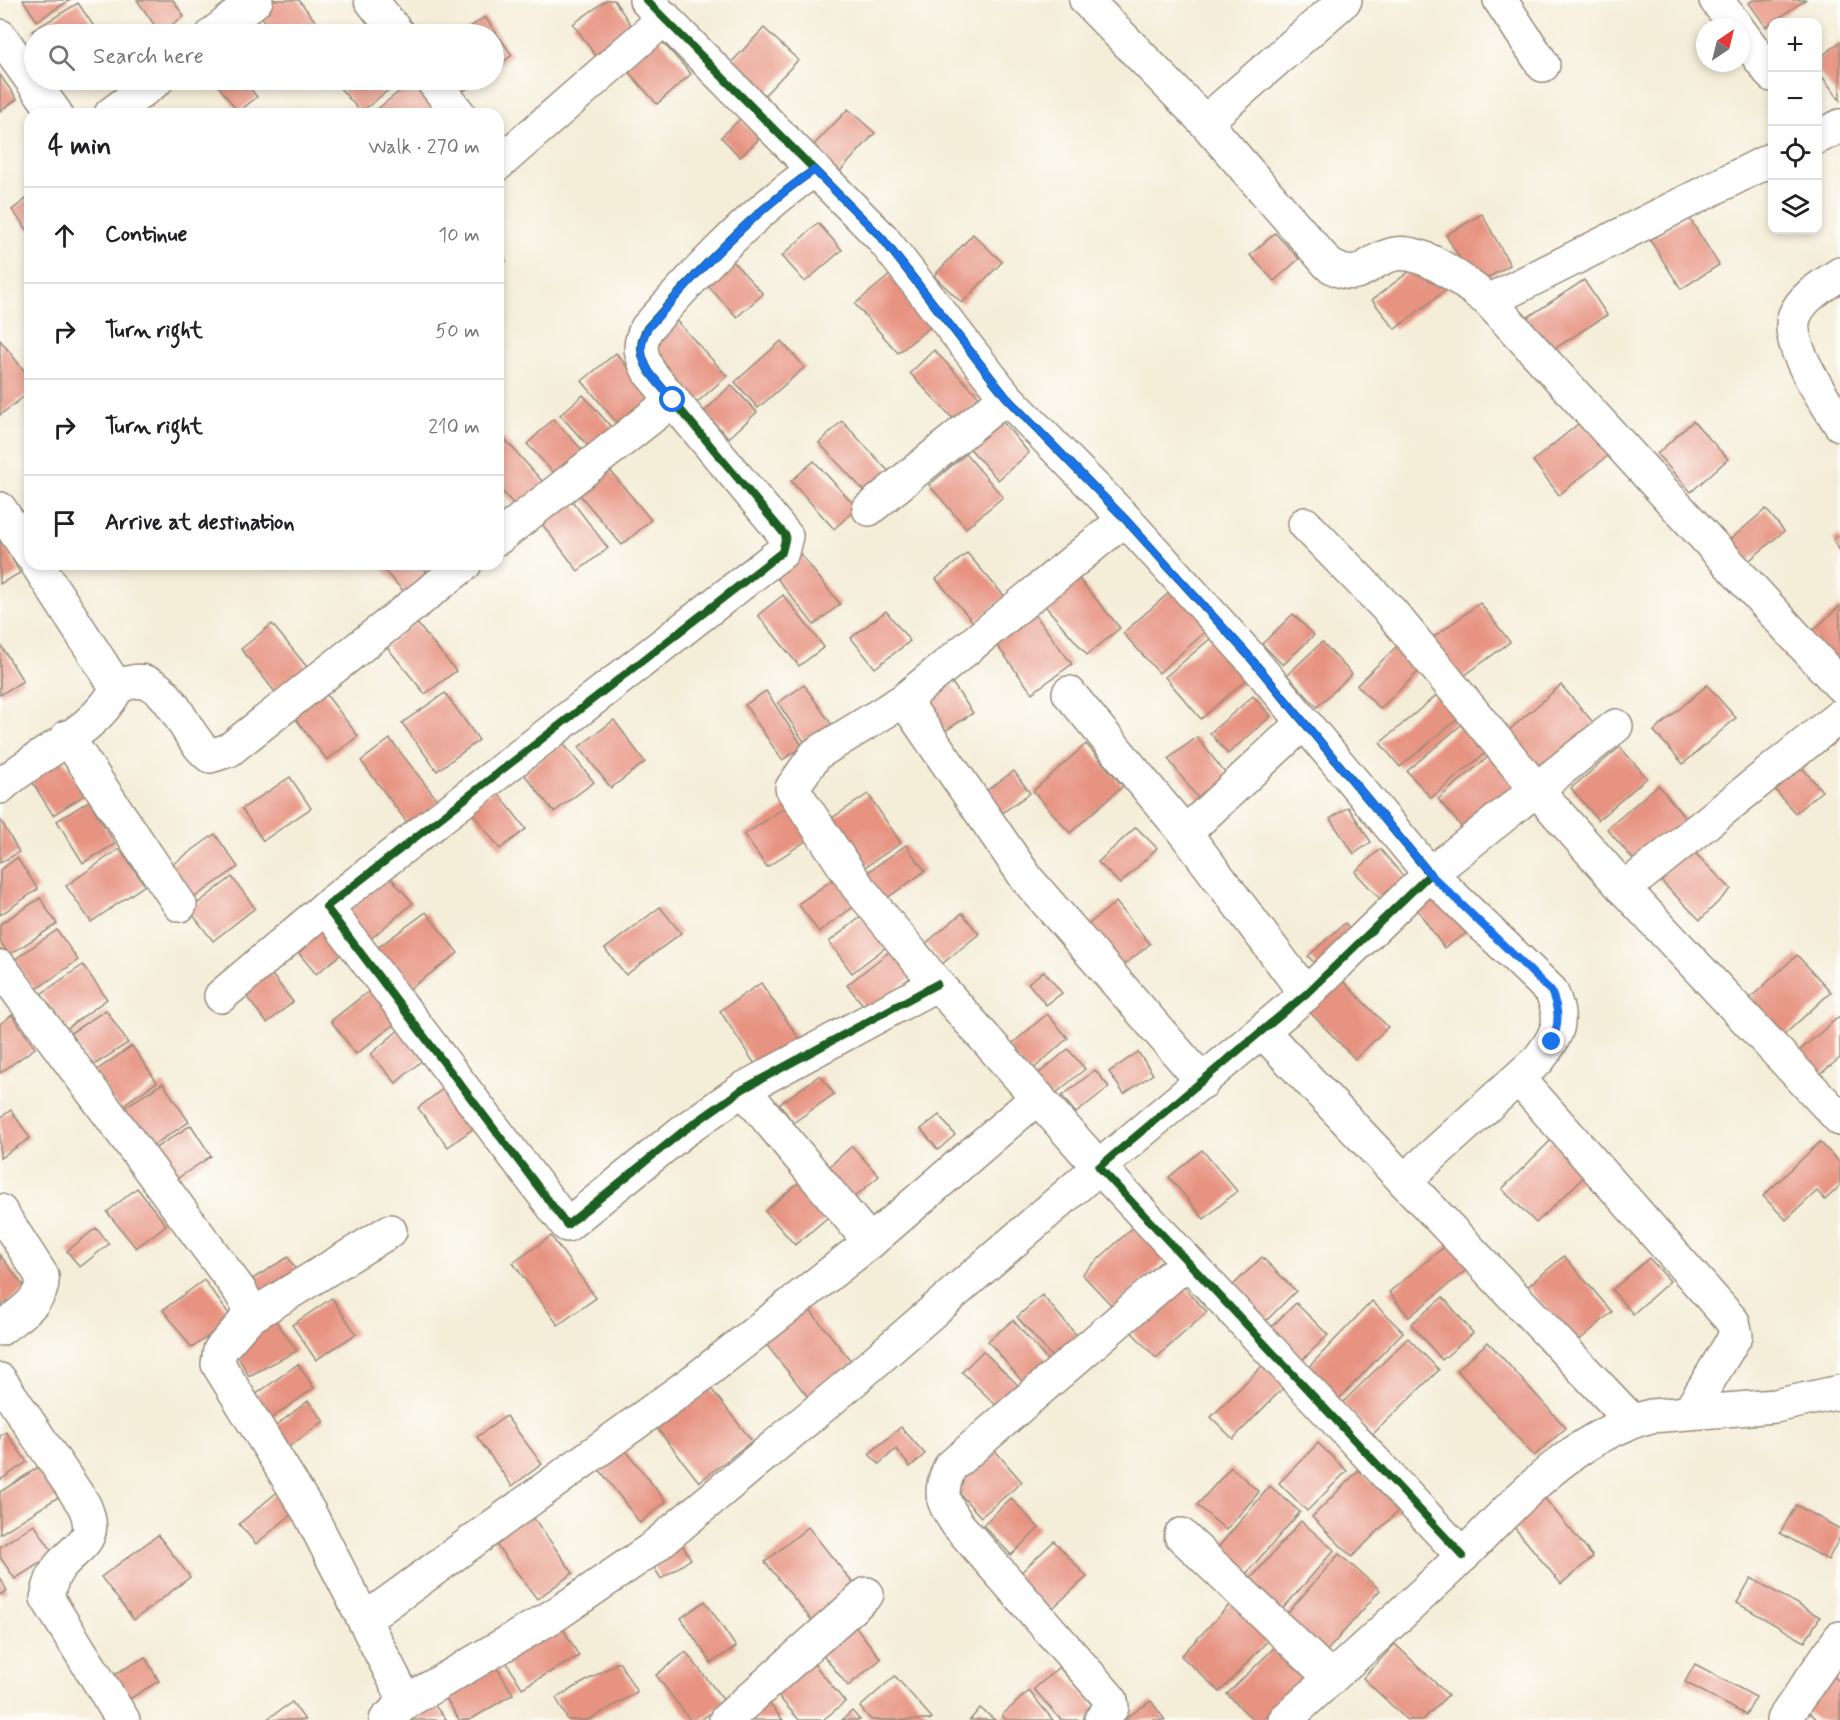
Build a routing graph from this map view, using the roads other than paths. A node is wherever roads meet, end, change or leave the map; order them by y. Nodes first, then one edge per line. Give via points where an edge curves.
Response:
1 (256, 0) edge
2 (371, 0) edge
3 (1086, 0) edge
4 (1345, 0) edge
5 (1500, 0) edge
6 (1716, 0) edge
7 (656, 9) edge
8 (1730, 18) edge
9 (226, 24) edge
10 (390, 24) edge
11 (0, 36) edge
12 (1750, 45) edge
13 (1543, 65) dead end
14 (24, 69) edge
15 (1771, 72) edge
16 (39, 90) edge
17 (143, 90) edge
18 (440, 90) edge
19 (52, 108) edge
20 (119, 108) edge
21 (454, 108) edge
22 (1205, 123) junction
23 (504, 158) edge
24 (1768, 162) edge
25 (814, 170) junction
26 (1840, 274) edge
27 (1489, 301) junction
28 (1006, 397) junction
29 (673, 400) junction
30 (1840, 424) edge
31 (0, 509) edge
32 (869, 509) dead end
33 (1125, 519) junction
34 (1305, 524) dead end
35 (504, 533) edge
36 (24, 542) edge
37 (43, 570) edge
38 (457, 570) edge
39 (1840, 685) edge
40 (117, 687) junction
41 (1069, 693) dead end
42 (904, 700) junction
43 (1840, 716) edge
44 (1303, 723) junction
45 (1616, 726) dead end
46 (67, 737) junction
47 (5, 772) edge
48 (1536, 789) junction
49 (1185, 833) junction
50 (1430, 874) junction
51 (1624, 889) junction
52 (180, 905) dead end
53 (326, 907) junction
54 (0, 967) edge
55 (937, 984) junction
56 (1306, 994) junction
57 (221, 996) dead end
58 (1263, 1032) junction
59 (1519, 1079) junction
60 (1203, 1082) junction
61 (743, 1089) junction
62 (1038, 1097) junction
63 (1840, 1119) edge
64 (1100, 1167) junction
65 (1404, 1181) junction
66 (0, 1211) edge
67 (390, 1231) dead end
68 (870, 1242) junction
69 (1187, 1262) junction
70 (248, 1318) junction
71 (0, 1329) edge
72 (0, 1380) edge
73 (1840, 1392) edge
74 (1690, 1411) junction
75 (1632, 1421) junction
76 (1181, 1535) dead end
77 (1463, 1556) junction
78 (867, 1594) dead end
79 (364, 1620) junction
80 (1838, 1646) edge
81 (1331, 1678) junction
82 (396, 1711) edge
83 (123, 1720) edge
84 (726, 1720) edge
85 (1101, 1720) edge
86 (1285, 1720) edge
87 (1783, 1720) edge

1 - 9 street
2 - 10 street
3 - 22 street
4 - 22 street
5 - 13 street
6 - 8 street
7 - 23 street
7 - 25 street
11 - 14 street
12 - 15 street
16 - 19 street
17 - 20 street
18 - 21 street
22 - 27 street via 1329,265 1342,273 1356,274 1396,254 1416,257 1442,267
24 - 27 street
25 - 28 street via 882,238
25 - 29 street via 741,227 640,340 640,355 649,372
26 - 30 street via 1809,296 1795,315 1792,331 1813,381
27 - 39 street
28 - 32 street
28 - 33 street
29 - 35 street
29 - 53 street via 786,536 782,552
31 - 36 street
33 - 42 street
33 - 44 street via 1248,655
34 - 48 street via 1391,612
37 - 40 street
38 - 40 street via 229,750 210,756 199,748 169,699 156,688 141,680
40 - 46 street via 99,713
41 - 49 street
42 - 55 street via 816,754 792,788 858,887
42 - 60 street via 1028,879
43 - 51 street
44 - 49 street
44 - 50 street
45 - 48 street
46 - 47 street
46 - 52 street
48 - 50 street
48 - 51 street
49 - 56 street
50 - 56 street
50 - 59 street via 1551,991 1559,1008 1558,1028 1552,1042
51 - 63 street
53 - 57 street
53 - 61 street via 567,1225 682,1132
54 - 70 street via 240,1290
55 - 61 street
55 - 62 street
56 - 58 street
58 - 60 street
58 - 65 street
59 - 65 street
59 - 74 street via 1733,1322 1736,1335
60 - 64 street
61 - 68 street
62 - 64 street
62 - 68 street
64 - 69 street
64 - 82 street via 650,1550 558,1613
65 - 75 street
66 - 71 street via 42,1276 44,1286 40,1296
67 - 70 street
68 - 79 street via 699,1377
69 - 77 street
69 - 85 street via 950,1467 942,1486 943,1502 958,1525 1111,1700 1112,1707
70 - 79 street via 220,1350 218,1364 309,1512
72 - 83 street via 90,1518 90,1535 80,1550 59,1567 47,1598
73 - 74 street via 1775,1406
74 - 75 street
75 - 77 street via 1566,1458
76 - 81 street
77 - 81 street
78 - 84 street
79 - 82 street
80 - 87 street
81 - 86 street

